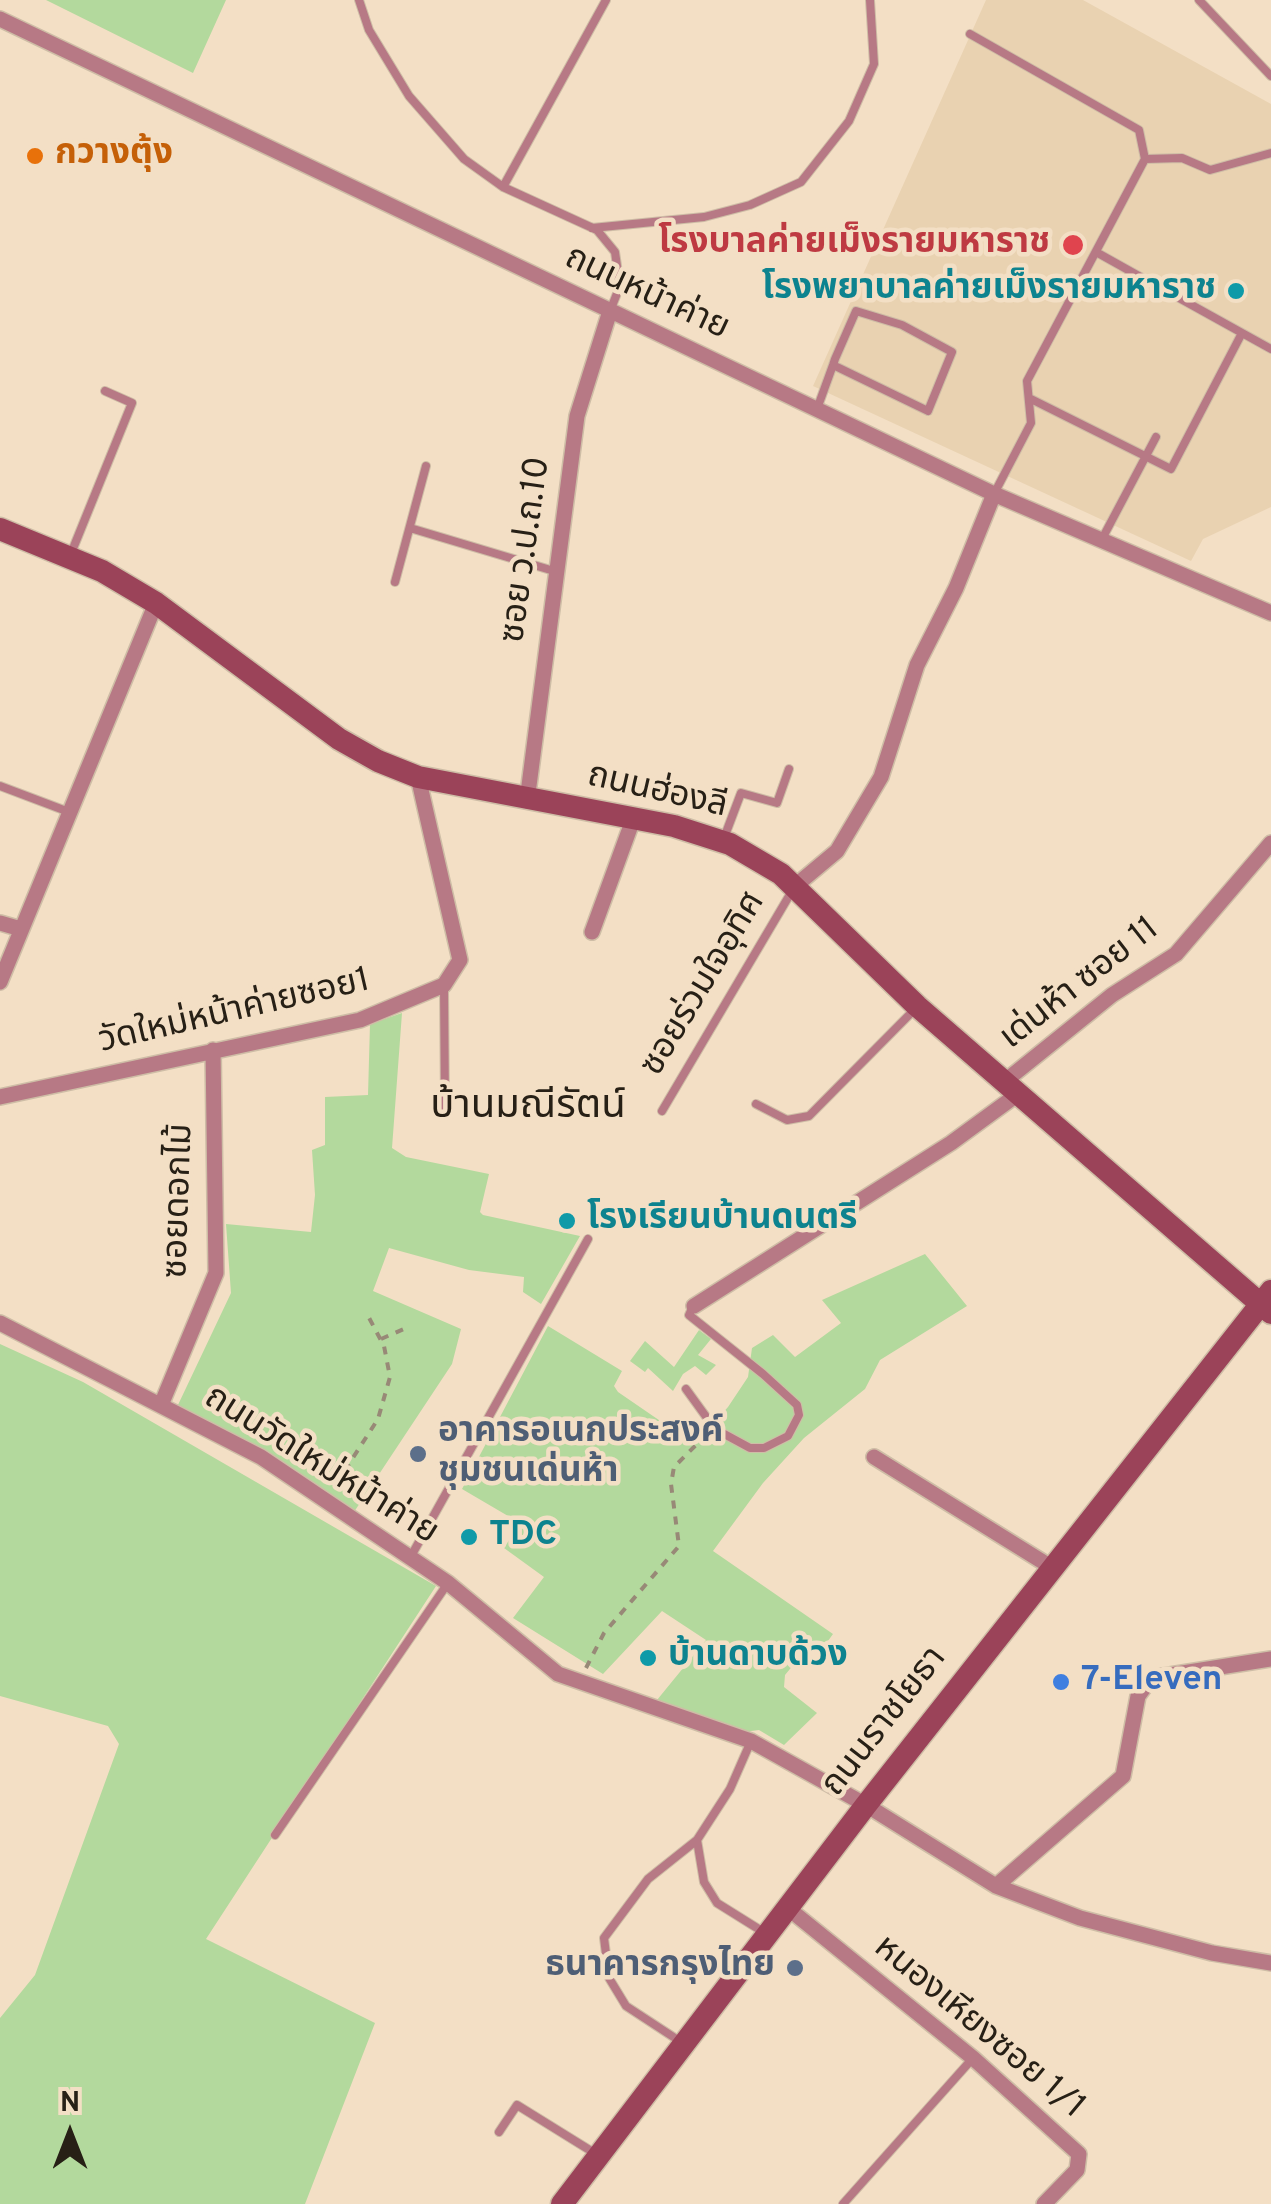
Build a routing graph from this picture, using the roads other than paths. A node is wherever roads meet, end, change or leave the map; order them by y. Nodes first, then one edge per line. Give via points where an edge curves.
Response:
1 (360, 0) edge
2 (606, 0) edge
3 (870, 0) edge
4 (1199, 0) edge
5 (0, 20) edge
6 (970, 34) dead end
7 (1271, 76) edge
8 (1271, 153) edge
9 (1145, 159) junction
10 (503, 187) junction
11 (592, 228) junction
12 (1096, 252) junction
13 (1155, 285) dead end
14 (1170, 293) dead end
15 (610, 311) junction
16 (1242, 333) junction
17 (1271, 349) edge
18 (832, 364) junction
19 (105, 391) dead end
20 (1029, 398) junction
21 (817, 409) junction
22 (1156, 437) dead end
23 (1146, 456) junction
24 (426, 466) dead end
25 (994, 494) junction
26 (410, 528) junction
27 (0, 529) edge
28 (1102, 540) junction
29 (70, 556) junction
30 (554, 571) junction
31 (395, 582) dead end
32 (156, 603) junction
33 (1271, 613) edge
34 (789, 770) dead end
35 (418, 777) junction
36 (0, 786) edge
37 (527, 801) junction
38 (69, 812) junction
39 (634, 817) junction
40 (722, 842) junction
41 (1271, 842) edge
42 (794, 887) junction
43 (0, 923) edge
44 (20, 929) junction
45 (592, 932) dead end
46 (0, 982) edge
47 (444, 985) junction
48 (917, 1006) junction
49 (213, 1050) junction
50 (1011, 1088) junction
51 (0, 1098) edge
52 (756, 1104) dead end
53 (445, 1108) dead end
54 (662, 1111) dead end
55 (588, 1239) dead end
56 (1267, 1303) edge
57 (694, 1306) joint
58 (0, 1323) edge
59 (686, 1389) dead end
60 (161, 1404) junction
61 (715, 1429) junction
62 (704, 1437) road end
63 (874, 1456) dead end
64 (409, 1559) junction
65 (1051, 1568) junction
66 (448, 1583) junction
67 (1271, 1659) edge
68 (750, 1742) junction
69 (866, 1805) junction
70 (276, 1835) dead end
71 (697, 1840) junction
72 (996, 1886) junction
73 (789, 1910) junction
74 (769, 1936) junction
75 (1271, 1964) edge
76 (685, 2045) junction
77 (973, 2058) junction
78 (500, 2132) dead end
79 (600, 2156) junction
80 (562, 2204) edge
81 (843, 2204) edge
82 (1044, 2204) edge

1 - 10 lane via 369,30 409,96 464,158
2 - 10 lane
3 - 11 lane via 874,64 848,121 801,182 704,217
4 - 7 lane
5 - 15 street, ถนนหน้าค่าย
6 - 9 lane via 1139,130
8 - 9 lane via 1210,170 1182,158
9 - 12 lane
10 - 11 lane
11 - 15 lane via 615,252 620,286
12 - 13 lane
12 - 20 lane via 1028,381
14 - 16 lane
15 - 21 street, ถนนหน้าค่าย
15 - 30 street, ซอย ว.ป.ถ.10 via 577,416
16 - 17 lane
16 - 23 lane via 1170,469
18 - 18 lane via 928,411 952,352 856,311
18 - 21 lane
19 - 29 lane via 132,402
20 - 23 lane
20 - 25 lane via 1031,424
21 - 25 street, ถนนหน้าค่าย
22 - 23 lane
23 - 28 lane
24 - 26 lane
25 - 28 street, ถนนหน้าค่าย
25 - 42 street via 917,665 882,777 836,851
26 - 30 lane
26 - 31 lane
27 - 29 street, ถนนฮ่องลี
28 - 33 street, ถนนหน้าค่าย
29 - 32 street, ถนนฮ่องลี
30 - 37 street, ซอย ว.ป.ถ.10
32 - 35 street, ถนนฮ่องลี via 339,739
32 - 38 street
34 - 40 lane via 777,804 741,793
35 - 37 street, ถนนฮ่องลี
35 - 47 street via 460,960
36 - 38 lane
37 - 39 street, ถนนฮ่องลี
38 - 44 street
39 - 40 street, ถนนฮ่องลี
39 - 45 street
40 - 42 street, ถนนฮ่องลี
41 - 50 street, เด่นห้า ซอย 11 via 1176,954 1112,996
42 - 48 street, ถนนฮ่องลี
42 - 54 lane, ซอยร่วมใจอุทิศ
43 - 44 street
44 - 46 street
47 - 49 street, วัดใหม่หน้าค่ายซอย1 via 360,1020
47 - 53 lane
48 - 50 street, ถนนฮ่องลี
48 - 52 lane via 809,1116 787,1120
49 - 51 street, วัดใหม่หน้าค่ายซอย1
49 - 60 street, ซอยดอกไม้ via 216,1273
50 - 56 street, ถนนฮ่องลี
50 - 57 street, เด่นห้า ซอย 11 via 951,1143
55 - 64 lane
56 - 65 street, ถนนราชโยธา
57 - 61 lane via 689,1315 797,1405 800,1415 788,1436 764,1448 750,1448
58 - 60 street, ถนนวัดใหม่หน้าค่าย
59 - 61 lane
60 - 64 street, ถนนวัดใหม่หน้าค่าย via 261,1456
61 - 62 lane
63 - 65 street
64 - 66 street, ถนนวัดใหม่หน้าค่าย
65 - 69 street, ถนนราชโยธา
66 - 68 street, ถนนวัดใหม่หน้าค่าย via 558,1674
66 - 70 lane
67 - 72 street via 1151,1678 1138,1696 1123,1776
68 - 69 street, ถนนวัดใหม่หน้าค่าย
68 - 71 lane
69 - 72 street, ถนนวัดใหม่หน้าค่าย
69 - 73 street, ถนนราชโยธา
71 - 74 lane via 704,1882 717,1903
71 - 76 lane via 648,1879 604,1938 609,1978 626,2006
72 - 75 street, ถนนวัดใหม่หน้าค่าย via 1080,1918
73 - 74 street, ถนนราชโยธา
73 - 77 street, หนองเหียงซอย 1/1
74 - 76 street, ถนนราชโยธา
76 - 79 street, ถนนราชโยธา
77 - 81 lane
77 - 82 street, หนองเหียงซอย 1/1 via 1079,2154 1077,2170
78 - 79 lane via 517,2105
79 - 80 street, ถนนราชโยธา

